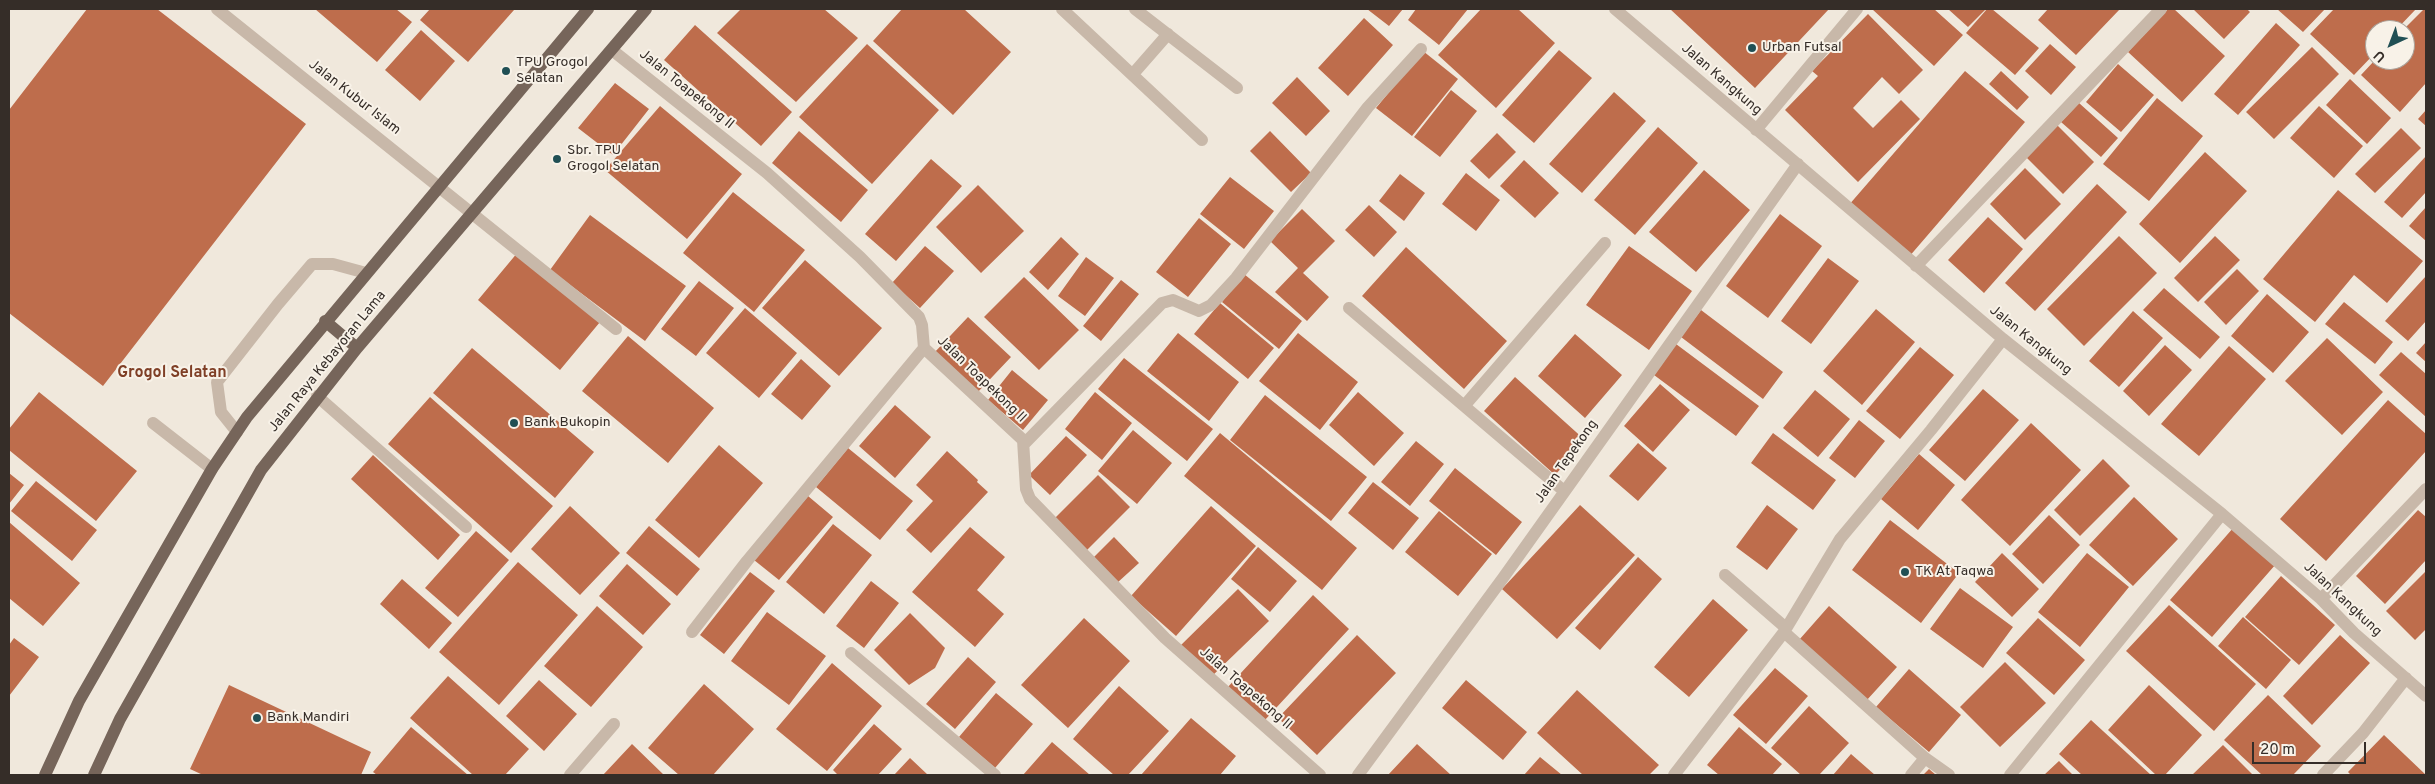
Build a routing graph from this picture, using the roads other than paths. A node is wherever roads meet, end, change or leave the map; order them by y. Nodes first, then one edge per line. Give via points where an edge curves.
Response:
1 (218, 9) edge
2 (588, 9) edge
3 (646, 9) edge
4 (1062, 9) edge
5 (1135, 9) edge
6 (1615, 9) edge
7 (1857, 9) edge
8 (2161, 9) edge
9 (1168, 34) junction
10 (1421, 49) dead end
11 (612, 50) junction
12 (1132, 74) junction
13 (1237, 88) dead end
14 (1756, 130) junction
15 (1202, 140) dead end
16 (1798, 164) junction
17 (439, 185) junction
18 (470, 212) junction
19 (1605, 243) dead end
20 (1916, 266) junction
21 (366, 273) junction
22 (1350, 308) dead end
23 (326, 321) junction
24 (616, 329) dead end
25 (2003, 339) junction
26 (357, 348) junction
27 (924, 348) junction
28 (317, 396) junction
29 (1465, 405) junction
30 (153, 423) dead end
31 (237, 432) junction
32 (1024, 443) junction
33 (212, 469) junction
34 (2426, 490) edge
35 (1564, 491) junction
36 (2222, 514) junction
37 (466, 527) dead end
38 (1725, 576) dead end
39 (2321, 599) junction
40 (1785, 630) junction
41 (692, 632) dead end
42 (851, 653) dead end
43 (2406, 678) junction
44 (2426, 696) edge
45 (614, 724) dead end
46 (1925, 758) junction
47 (45, 775) edge
48 (94, 775) edge
49 (570, 775) edge
50 (995, 775) edge
51 (1320, 775) edge
52 (1358, 775) edge
53 (1674, 775) edge
54 (1911, 775) edge
55 (1949, 775) edge
56 (2010, 775) edge
57 (2323, 775) edge

1 - 17 street, Jalan Kubur Islam
2 - 17 main road, Jalan Raya Kebayoran Lama
3 - 11 main road, Jalan Raya Kebayoran Lama
4 - 12 street
5 - 9 street
6 - 14 street, Jalan Kangkung
7 - 14 street
8 - 20 street
9 - 12 street
9 - 13 street
10 - 32 street via 1368,107 1236,278 1211,305 1199,311 1173,300 1162,303
11 - 18 main road, Jalan Raya Kebayoran Lama
11 - 27 street, Jalan Toapekong II via 767,174 860,257 919,317
12 - 15 street
14 - 16 street, Jalan Kangkung
16 - 20 street, Jalan Kangkung
16 - 35 street, Jalan Tepekong
17 - 18 street, Jalan Kubur Islam
17 - 21 main road, Jalan Raya Kebayoran Lama
18 - 24 street, Jalan Kubur Islam
18 - 26 main road, Jalan Raya Kebayoran Lama
19 - 29 street
20 - 25 street, Jalan Kangkung
21 - 23 main road, Jalan Raya Kebayoran Lama
21 - 31 street via 333,264 312,264 278,304 217,382 221,412
22 - 29 street
23 - 26 main road
23 - 31 main road, Jalan Raya Kebayoran Lama
25 - 36 street, Jalan Kangkung
25 - 40 street via 1840,539
26 - 28 main road, Jalan Raya Kebayoran Lama
27 - 32 street, Jalan Toapekong II
27 - 41 street
28 - 37 street
28 - 48 main road, Jalan Raya Kebayoran Lama via 262,470 120,719
29 - 35 street
30 - 33 street
31 - 33 main road, Jalan Raya Kebayoran Lama
32 - 51 street, Jalan Toapekong II via 1026,489 1030,499 1171,644
33 - 47 main road, Jalan Raya Kebayoran Lama via 79,701
34 - 39 street
35 - 52 street, Jalan Tepekong
36 - 39 street, Jalan Kangkung
36 - 56 street
38 - 40 street
39 - 43 street, Jalan Kangkung
40 - 46 street
40 - 53 street
42 - 50 street
43 - 44 street, Jalan Kangkung
43 - 57 street
45 - 49 street
46 - 54 street
46 - 55 street

